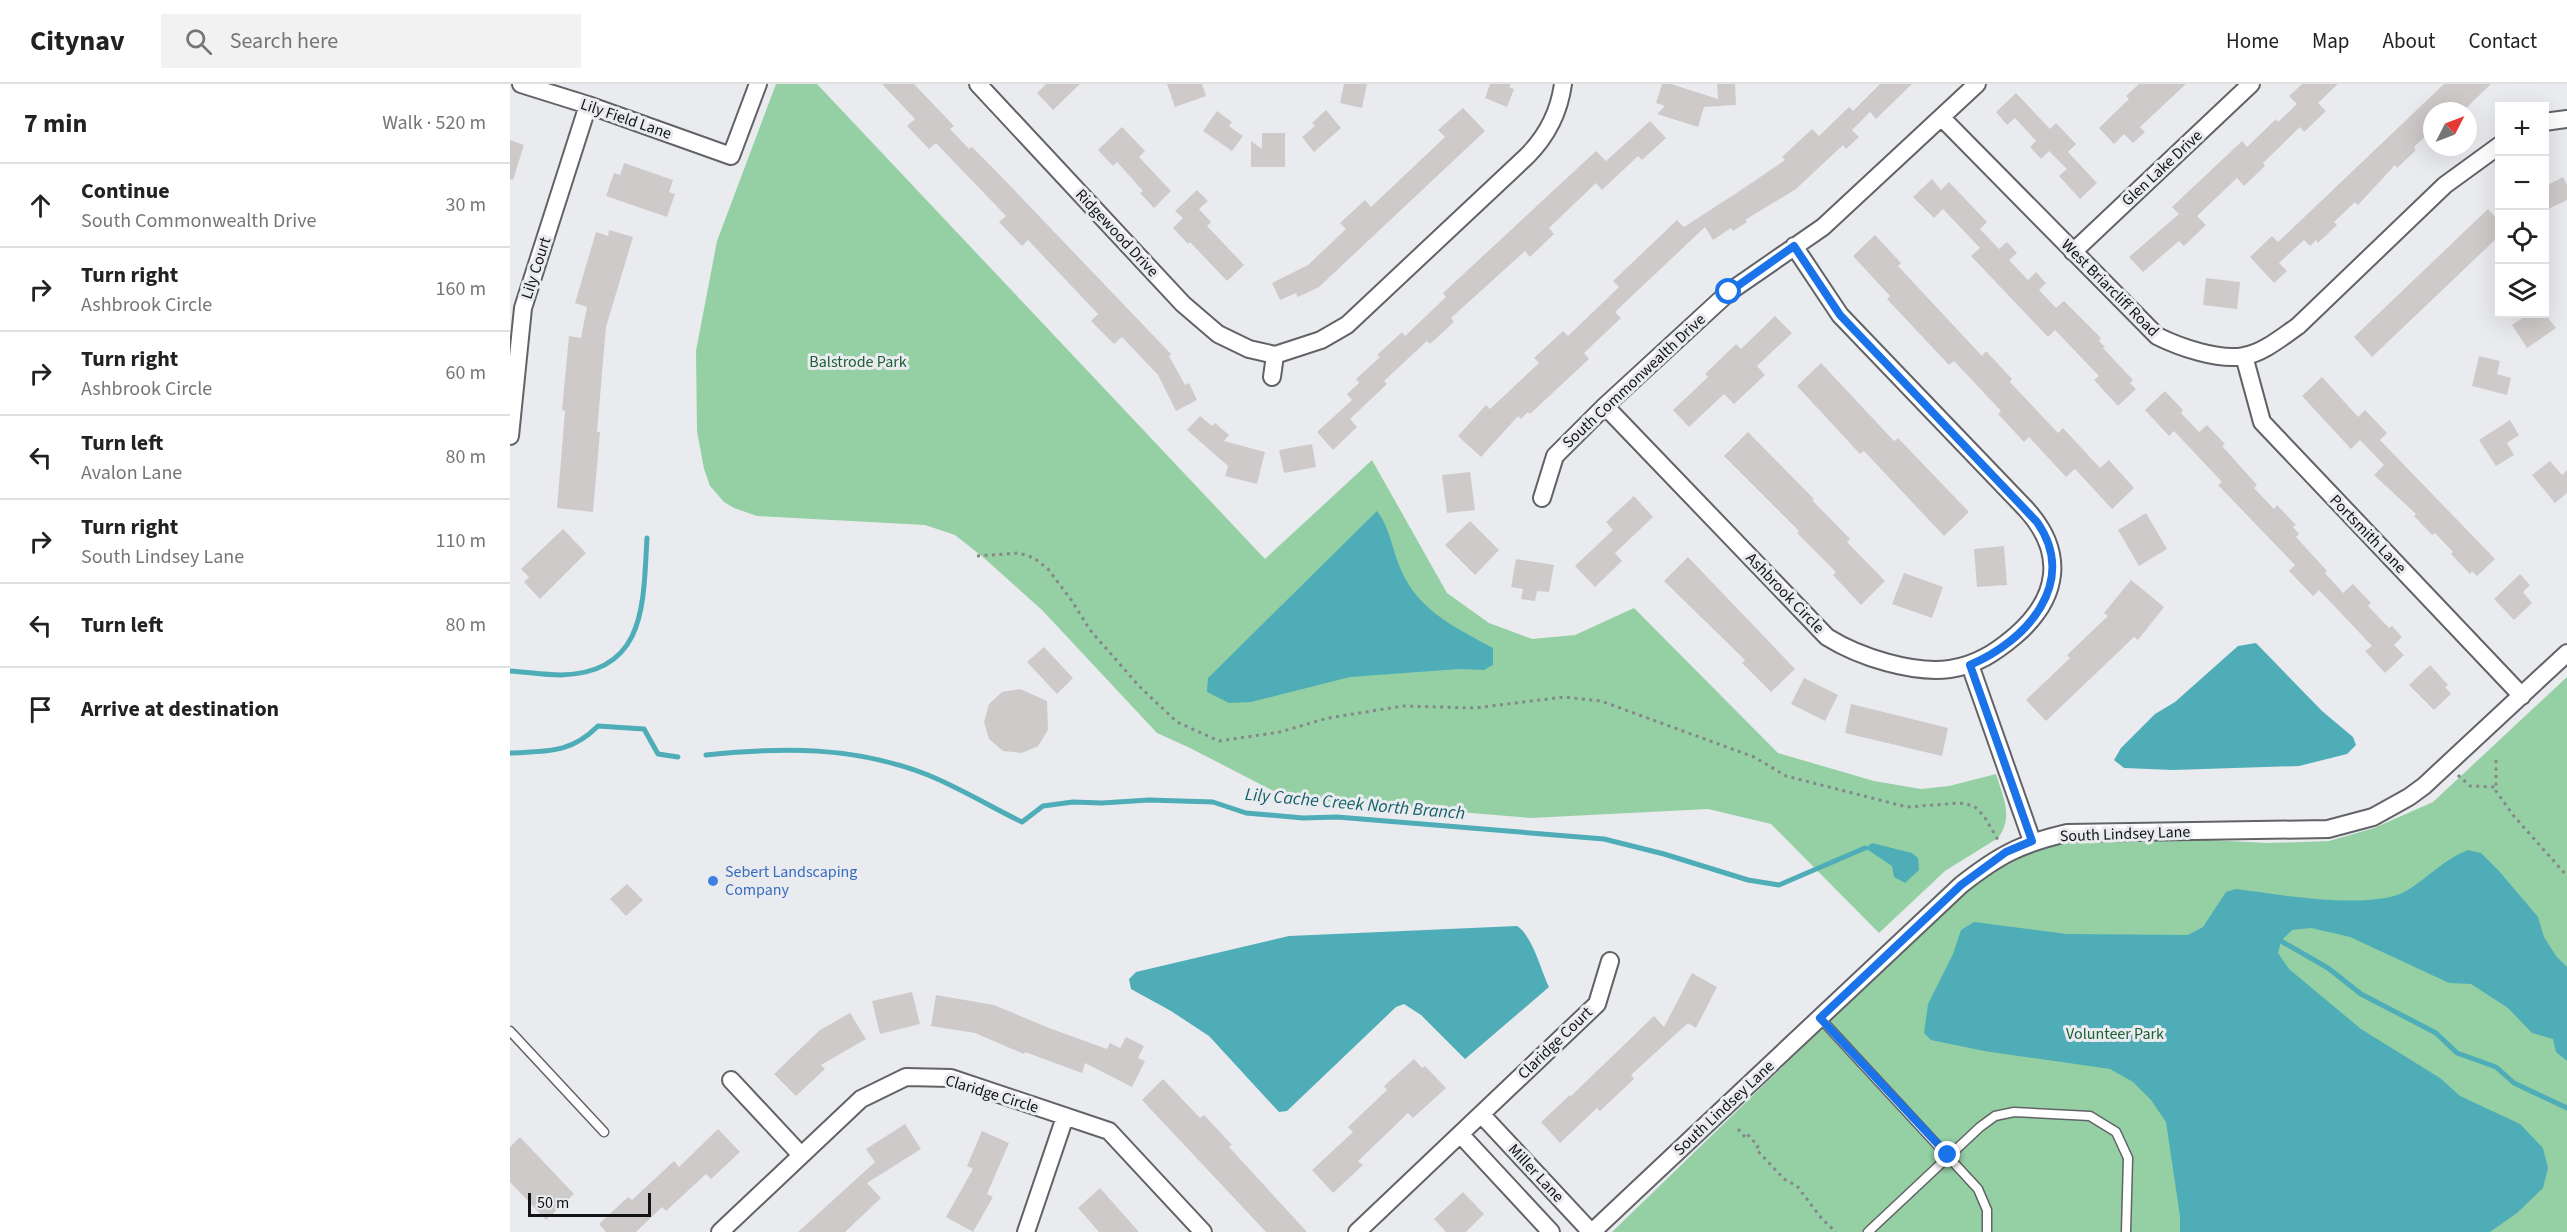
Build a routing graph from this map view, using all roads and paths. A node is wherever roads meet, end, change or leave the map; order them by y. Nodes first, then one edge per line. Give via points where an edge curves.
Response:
1 (521, 84) edge
2 (758, 84) edge
3 (1563, 84) edge
4 (1977, 84) edge
5 (2252, 84) edge
6 (982, 85) edge
7 (588, 105) junction
8 (1942, 118) junction
9 (2567, 119) edge
10 (2549, 121) edge
11 (2495, 148) edge
12 (1794, 246) junction
13 (2073, 252) junction
14 (517, 307) edge
15 (1275, 355) junction
16 (2244, 356) junction
17 (1272, 377) dead end
18 (1605, 406) junction
19 (510, 436) edge
20 (1542, 498) dead end
21 (977, 556) dead end
22 (2567, 653) edge
23 (1970, 665) junction
24 (2522, 696) junction
25 (2496, 760) dead end
26 (2447, 764) junction
27 (2496, 787) junction
28 (2032, 841) junction
29 (2006, 852) junction
30 (2567, 876) edge
31 (1610, 962) dead end
32 (1820, 1018) junction
33 (510, 1031) edge
34 (731, 1080) dead end
35 (1481, 1114) junction
36 (1065, 1117) junction
37 (1738, 1129) dead end
38 (604, 1132) dead end
39 (1460, 1134) junction
40 (801, 1155) junction
41 (1948, 1155) junction
42 (720, 1232) edge
43 (1026, 1232) edge
44 (1203, 1232) edge
45 (1357, 1232) edge
46 (1551, 1232) edge
47 (1591, 1232) edge
48 (1836, 1232) edge
49 (1868, 1232) edge
50 (1986, 1232) edge
51 (2126, 1232) edge

1 - 7 street, Lily Field Lane
2 - 7 street, Lily Field Lane via 731,156
3 - 15 street via 1553,120 1527,156 1347,325 1321,340
4 - 8 street, South Commonwealth Drive
5 - 13 street, Glen Lake Drive
6 - 15 street, Ridgewood Drive via 1183,304 1218,334 1248,349
7 - 14 street, Lily Court
8 - 12 street, South Commonwealth Drive via 1823,226
8 - 13 street, West Briarcliff Road
9 - 10 street
11 - 16 street via 2445,185 2298,326
12 - 18 street, South Commonwealth Drive via 1729,292
12 - 23 street, Ashbrook Circle via 1840,315 2031,515 2050,546 2051,586 2036,616 1998,649
13 - 16 street, West Briarcliff Road via 2157,336 2183,349
14 - 19 street, Lily Court
15 - 17 street
16 - 24 street, Portsmith Lane via 2262,422
18 - 20 street, South Commonwealth Drive via 1555,456
18 - 23 street, Ashbrook Circle via 1827,637 1854,651 1920,669
21 - 29 path via 1019,553 1034,558 1048,569 1090,630 1139,686 1177,722 1219,741 1403,706 1475,708 1564,697 1601,701 1754,758 1786,776 1907,807 1960,803 1974,806
22 - 24 street, South Lindsey Lane
23 - 28 street
24 - 26 street, South Lindsey Lane
25 - 27 path
26 - 27 path via 2470,786
26 - 28 street, South Lindsey Lane via 2409,797 2373,817 2328,829 2067,833
27 - 30 path via 2513,814
28 - 29 street, South Lindsey Lane
29 - 32 street, South Lindsey Lane via 1961,885
31 - 35 street, Claridge Court via 1597,1004
32 - 41 lane
32 - 47 street, South Lindsey Lane
33 - 38 lane
34 - 40 street
35 - 39 street
35 - 47 street, Miller Lane
36 - 40 street, Claridge Circle via 951,1078 906,1077 861,1099
36 - 43 street
36 - 44 street, Claridge Circle via 1109,1131
37 - 48 path via 1745,1137 1747,1134 1784,1179 1797,1186
39 - 45 street
39 - 46 street, Miller Lane
40 - 42 street, Claridge Circle
41 - 49 lane
41 - 50 lane via 1978,1189 1987,1210
41 - 51 lane via 1995,1116 2014,1112 2090,1116 2116,1132 2128,1158

